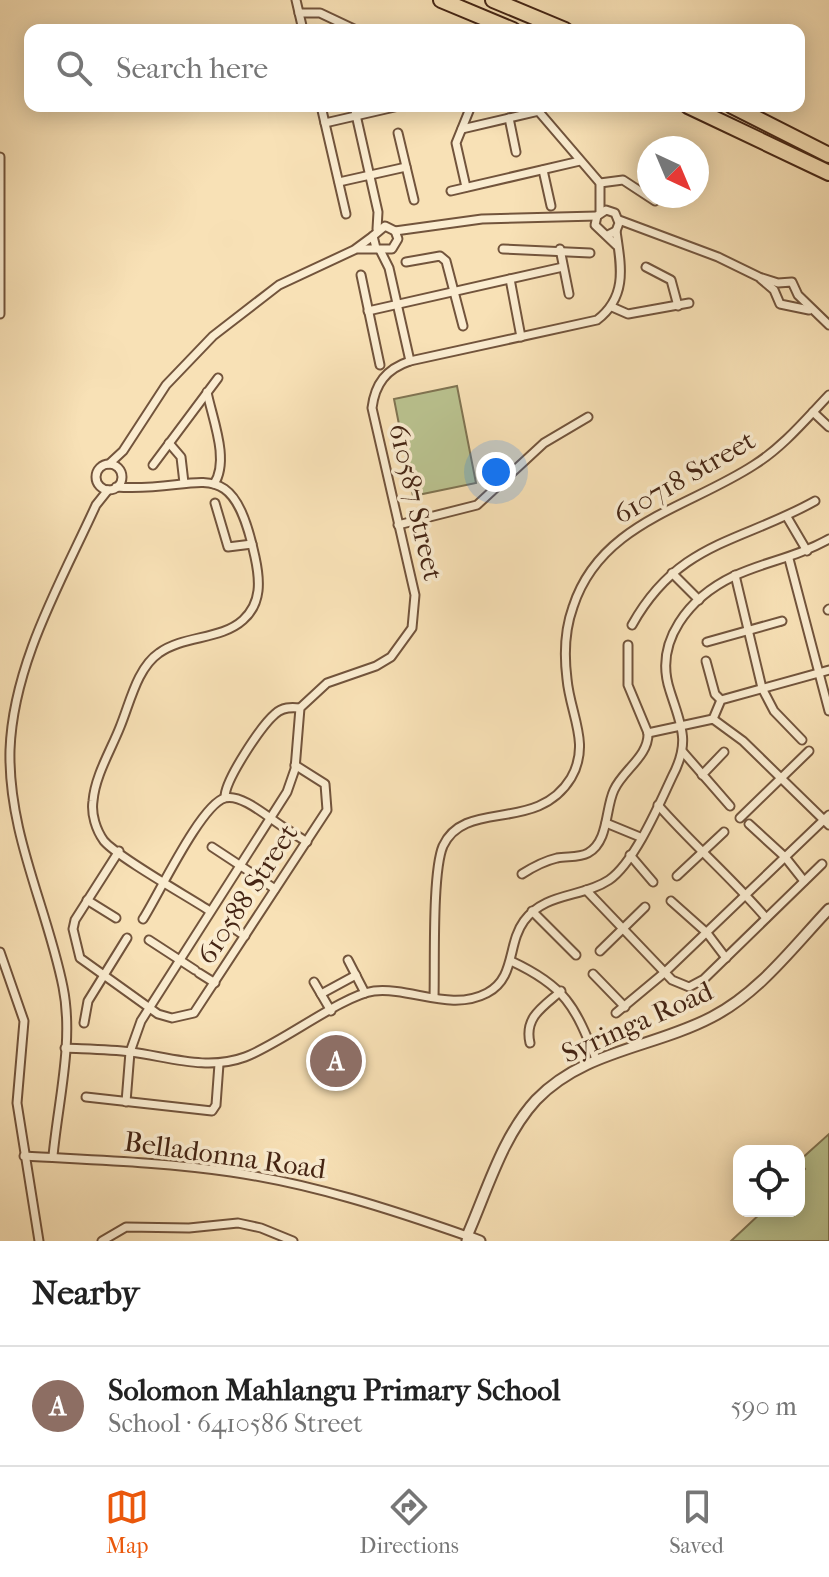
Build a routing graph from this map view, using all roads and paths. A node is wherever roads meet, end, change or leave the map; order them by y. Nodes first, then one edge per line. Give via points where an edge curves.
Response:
1 (296, 0) edge
2 (441, 0) edge
3 (493, 0) edge
4 (299, 13) junction
5 (302, 24) edge
6 (343, 24) edge
7 (499, 24) edge
8 (551, 24) edge
9 (322, 112) edge
10 (356, 112) edge
11 (374, 112) edge
12 (469, 112) edge
13 (526, 112) edge
14 (540, 112) edge
15 (701, 112) edge
16 (744, 112) edge
17 (357, 116) junction
18 (509, 118) junction
19 (325, 123) junction
20 (462, 129) junction
21 (398, 133) dead end
22 (516, 152) dead end
23 (829, 155) edge
24 (0, 157) edge
25 (580, 161) junction
26 (406, 167) junction
27 (543, 170) junction
28 (829, 173) edge
29 (370, 175) junction
30 (339, 182) junction
31 (600, 183) junction
32 (466, 187) junction
33 (637, 189) edge
34 (451, 191) dead end
35 (602, 197) junction
36 (414, 200) dead end
37 (551, 206) dead end
38 (610, 211) junction
39 (378, 212) junction
40 (346, 214) dead end
41 (598, 214) junction
42 (580, 219) junction
43 (595, 227) junction
44 (392, 229) junction
45 (615, 229) junction
46 (413, 231) junction
47 (375, 232) junction
48 (394, 246) junction
49 (378, 249) junction
50 (503, 249) dead end
51 (560, 249) junction
52 (354, 250) junction
53 (590, 253) dead end
54 (406, 262) dead end
55 (563, 267) junction
56 (646, 267) dead end
57 (389, 268) junction
58 (361, 275) dead end
59 (510, 279) junction
60 (776, 287) junction
61 (455, 291) junction
62 (569, 294) dead end
63 (798, 295) junction
64 (689, 303) dead end
65 (397, 304) junction
66 (792, 304) junction
67 (678, 306) junction
68 (612, 307) junction
69 (811, 310) junction
70 (368, 311) junction
71 (0, 314) edge
72 (829, 325) edge
73 (463, 326) dead end
74 (521, 337) junction
75 (410, 361) junction
76 (380, 365) dead end
77 (218, 378) dead end
78 (207, 392) junction
79 (829, 395) edge
80 (813, 412) junction
81 (588, 417) dead end
82 (829, 427) edge
83 (169, 443) junction
84 (123, 451) junction
85 (109, 464) junction
86 (153, 465) dead end
87 (120, 473) junction
88 (98, 483) junction
89 (184, 483) junction
90 (214, 484) junction
91 (112, 488) junction
92 (137, 489) junction
93 (815, 501) dead end
94 (215, 503) dead end
95 (96, 505) junction
96 (787, 517) junction
97 (398, 525) junction
98 (829, 539) edge
99 (252, 544) junction
100 (807, 551) junction
101 (789, 559) junction
102 (672, 573) junction
103 (735, 575) junction
104 (699, 600) junction
105 (782, 621) dead end
106 (632, 625) dead end
107 (748, 631) junction
108 (707, 642) dead end
109 (628, 645) dead end
110 (706, 661) dead end
111 (829, 670) edge
112 (818, 673) junction
113 (762, 688) junction
114 (721, 700) junction
115 (300, 708) junction
116 (829, 711) edge
117 (713, 719) junction
118 (683, 723) junction
119 (648, 733) junction
120 (802, 740) dead end
121 (809, 751) dead end
122 (683, 752) junction
123 (724, 752) dead end
124 (295, 765) junction
125 (702, 775) junction
126 (782, 778) junction
127 (225, 797) junction
128 (658, 805) junction
129 (730, 806) dead end
130 (740, 818) dead end
131 (270, 819) junction
132 (827, 820) edge
133 (606, 823) junction
134 (749, 824) dead end
135 (724, 832) dead end
136 (640, 837) junction
137 (307, 842) junction
138 (212, 847) dead end
139 (119, 851) junction
140 (701, 854) junction
141 (630, 855) junction
142 (785, 857) junction
143 (822, 864) dead end
144 (240, 865) junction
145 (522, 874) dead end
146 (677, 876) dead end
147 (804, 881) junction
148 (165, 882) junction
149 (653, 882) dead end
150 (275, 889) junction
151 (586, 890) junction
152 (746, 895) junction
153 (87, 900) junction
154 (671, 901) dead end
155 (645, 907) dead end
156 (829, 909) edge
157 (210, 911) junction
158 (532, 911) junction
159 (116, 918) dead end
160 (766, 918) junction
161 (143, 919) dead end
162 (230, 926) dead end
163 (623, 929) junction
164 (707, 933) junction
165 (245, 936) junction
166 (127, 938) dead end
167 (149, 940) dead end
168 (600, 951) dead end
169 (0, 952) edge
170 (576, 955) dead end
171 (726, 958) junction
172 (179, 960) junction
173 (348, 960) dead end
174 (511, 961) junction
175 (664, 973) junction
176 (593, 974) dead end
177 (356, 975) junction
178 (103, 977) junction
179 (314, 982) dead end
180 (215, 983) junction
181 (561, 991) junction
182 (365, 993) junction
183 (321, 994) junction
184 (434, 997) junction
185 (625, 1007) junction
186 (149, 1008) junction
187 (331, 1011) junction
188 (616, 1013) dead end
189 (84, 1023) dead end
190 (530, 1043) dead end
191 (65, 1048) junction
192 (130, 1052) junction
193 (596, 1059) junction
194 (219, 1064) junction
195 (86, 1097) dead end
196 (126, 1102) junction
197 (24, 1156) junction
198 (53, 1156) junction
199 (467, 1239) edge
200 (39, 1241) edge
201 (102, 1241) edge
202 (293, 1241) edge
203 (480, 1241) edge

1 - 4 street
2 - 7 highway
3 - 8 highway
4 - 5 street
4 - 6 street via 320,13
9 - 19 street
10 - 17 street
11 - 17 street
12 - 20 street
13 - 18 street
14 - 25 street
15 - 28 highway
16 - 23 highway
17 - 19 street
17 - 29 street
18 - 20 street
18 - 22 street
19 - 30 street
20 - 32 street via 456,150
21 - 26 street
24 - 71 street
25 - 27 street
25 - 31 street
26 - 29 street
26 - 36 street
27 - 32 street
27 - 37 street
29 - 30 street
29 - 39 street
30 - 40 street
31 - 33 street via 623,180
31 - 35 street
32 - 34 street
35 - 38 street
35 - 41 street
38 - 41 street
38 - 45 street
39 - 44 street
39 - 47 street
41 - 42 street
41 - 43 street
42 - 43 street
42 - 46 street via 482,219
43 - 45 street
44 - 46 street
44 - 47 street
44 - 48 street
45 - 60 street via 635,228 718,257
45 - 68 street via 621,283
46 - 48 street
47 - 49 street
47 - 52 street
48 - 49 street
48 - 57 street
49 - 52 street
49 - 57 street
50 - 51 street
51 - 53 street
51 - 55 street
52 - 84 street via 279,285 213,336 166,385
54 - 61 street via 444,258
55 - 59 street
55 - 62 street
56 - 67 street via 671,280
57 - 65 street
58 - 70 street
59 - 61 street
59 - 74 street
60 - 63 street via 792,282
60 - 66 street via 777,301
61 - 65 street
61 - 73 street
63 - 66 street
63 - 69 street
64 - 67 street
65 - 70 street
65 - 75 street
66 - 69 street
67 - 68 street via 628,314
68 - 74 street, 610587 Street via 587,323
69 - 72 street
70 - 76 street
74 - 75 street, 610587 Street
75 - 97 street, 610587 Street via 384,376 372,408
77 - 78 street
78 - 83 street
78 - 90 street via 220,460
79 - 80 street, 610718 Street
80 - 82 street
80 - 184 street, 610718 Street via 756,464 635,528 593,566 579,591 567,638 567,680 580,732 576,768 563,788 540,807 474,820 446,841 438,871
81 - 97 street via 544,443 477,505
83 - 86 street
83 - 89 street via 181,457
84 - 85 street
84 - 87 street
85 - 87 street
85 - 88 street via 98,471
87 - 91 street
87 - 92 street
88 - 91 street
88 - 95 street
89 - 90 street
89 - 92 street
90 - 99 street via 240,505
91 - 92 street
91 - 95 street
93 - 96 street
94 - 99 street via 228,547
95 - 191 street via 28,661 10,749 16,821 64,990
96 - 100 street
96 - 102 street via 730,537
97 - 115 street, 610587 Street via 415,595 412,628 391,657 327,683
98 - 100 street
99 - 139 street via 260,581 248,614 225,630 161,651 145,667 93,799 97,828
100 - 101 street
101 - 103 street
101 - 112 street
102 - 104 street
102 - 106 street
103 - 104 street
103 - 107 street
104 - 118 street via 676,626 666,658 669,690
105 - 107 street
107 - 108 street
107 - 113 street
109 - 119 street via 628,685
110 - 114 street
111 - 112 street
112 - 113 street
112 - 116 street
113 - 114 street
113 - 120 street via 774,711
114 - 117 street
115 - 124 street
115 - 127 street, 610587 Street via 286,708 272,717 228,780
117 - 118 street
117 - 126 street
118 - 119 street
118 - 122 street
119 - 133 street via 647,747 613,791
121 - 126 street
122 - 125 street
122 - 128 street
123 - 125 street
124 - 131 street via 287,792
124 - 137 street, 610588 Street via 319,778 327,791 327,810
125 - 129 street
126 - 130 street
126 - 132 street
127 - 131 street
127 - 148 street, 610587 Street via 203,818
128 - 136 street
128 - 140 street
131 - 137 street
131 - 144 street
132 - 142 street
133 - 136 street
133 - 145 street via 590,852 553,859
134 - 142 street
135 - 140 street
136 - 141 street
137 - 150 street, 610588 Street
138 - 144 street
139 - 148 street
139 - 153 street
140 - 146 street
140 - 152 street
141 - 149 street
141 - 151 street via 617,874
142 - 147 street
142 - 152 street
143 - 147 street
144 - 150 street
144 - 157 street
147 - 160 street
148 - 157 street
148 - 161 street, 610587 Street
150 - 165 street, 610588 Street
151 - 158 street
151 - 163 street
152 - 160 street
152 - 164 street
153 - 159 street
153 - 178 street via 74,925 78,953
154 - 164 street
155 - 163 street
156 - 193 street, Syringa Road via 728,1008 688,1028
157 - 172 street
158 - 170 street
158 - 174 street via 519,928
160 - 171 street
162 - 165 street
163 - 168 street
163 - 175 street
164 - 171 street
164 - 175 street
165 - 180 street, 610588 Street
166 - 178 street
167 - 172 street
169 - 197 street via 24,1021 17,1103
171 - 175 street via 689,987
172 - 180 street
172 - 186 street
173 - 177 street
174 - 181 street
174 - 184 street via 503,979 488,993 468,1000
175 - 185 street
176 - 185 street
177 - 182 street
177 - 183 street
178 - 186 street
178 - 189 street via 88,1001
179 - 183 street
180 - 186 street, 610588 Street via 197,1010 187,1015 172,1018
181 - 190 street via 530,1020
181 - 193 street via 577,1012
182 - 184 street
182 - 187 street
183 - 187 street
185 - 188 street
186 - 192 street
187 - 194 street via 258,1051
191 - 192 street
191 - 198 street
192 - 194 street
192 - 196 street
193 - 199 street, Syringa Road via 554,1083 522,1118
194 - 196 street via 212,1111
195 - 196 street
197 - 198 street, Belladonna Road
197 - 200 street
198 - 199 street, Belladonna Road via 280,1181 353,1198
199 - 203 street, Belladonna Road
201 - 202 street via 126,1227 238,1223

